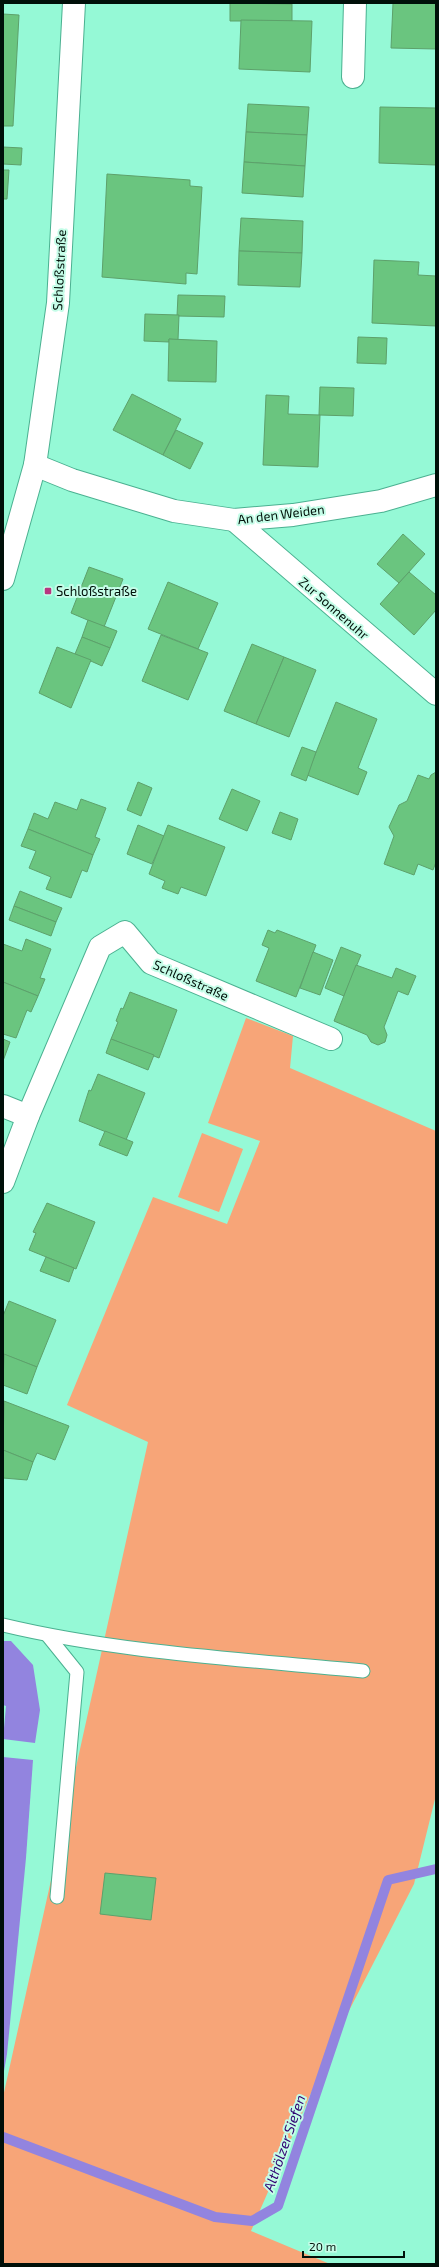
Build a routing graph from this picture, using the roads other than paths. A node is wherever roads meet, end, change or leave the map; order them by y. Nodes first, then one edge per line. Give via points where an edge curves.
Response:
1 (74, 3) edge
2 (355, 3) edge
3 (353, 77) dead end
4 (35, 465) junction
5 (436, 485) edge
6 (234, 520) junction
7 (3, 579) edge
8 (436, 694) edge
9 (331, 1039) dead end
10 (3, 1106) edge
11 (28, 1116) junction
12 (3, 1182) edge
13 (3, 1625) edge
14 (48, 1636) junction
15 (363, 1672) dead end
16 (57, 1897) dead end

1 - 4 street, Schloßstraße via 58,303
2 - 3 street
4 - 6 street, An den Weiden via 72,480 174,511
4 - 7 street, Schloßstraße
5 - 6 street, An den Weiden via 381,501 293,515
6 - 8 street, Zur Sonnenuhr
9 - 11 street, Schloßstraße via 151,963 125,932 100,947
10 - 11 street
11 - 12 street, Schloßstraße
13 - 14 lane
14 - 15 lane
14 - 16 lane via 77,1672

